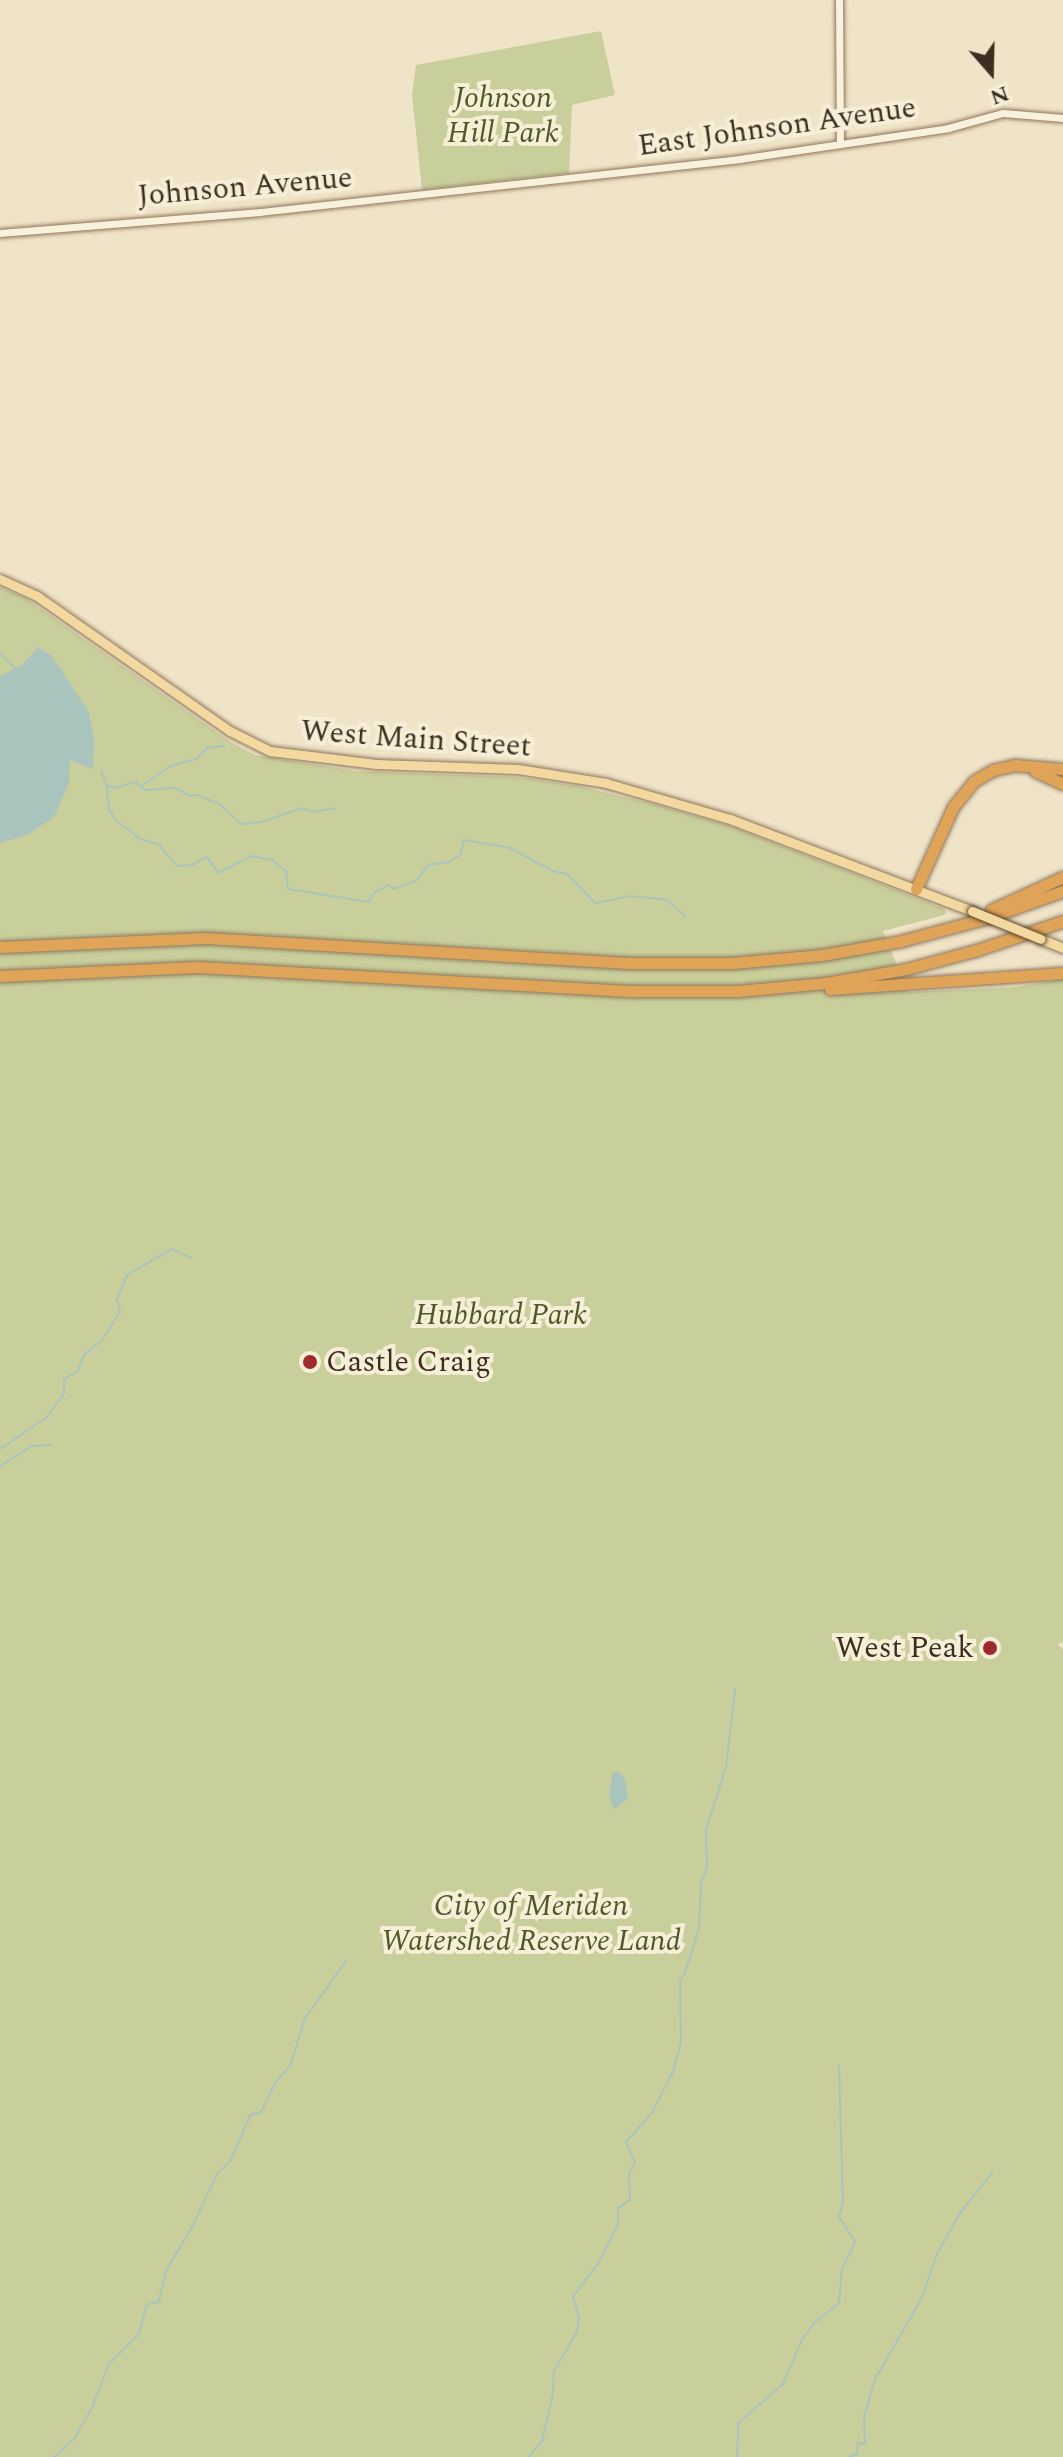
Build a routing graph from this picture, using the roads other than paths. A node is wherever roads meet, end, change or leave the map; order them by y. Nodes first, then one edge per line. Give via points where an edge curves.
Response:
1 (839, 0) edge
2 (1063, 118) edge
3 (840, 141) junction
4 (495, 186) joint
5 (0, 233) edge
6 (0, 579) edge
7 (1063, 769) edge
8 (1063, 784) edge
9 (940, 842) junction
10 (1063, 877) edge
11 (916, 889) junction
12 (1063, 891) edge
13 (1063, 921) edge
14 (938, 932) junction
15 (0, 947) edge
16 (1063, 948) edge
17 (1063, 973) edge
18 (0, 976) edge
19 (770, 989) junction

1 - 3 street
2 - 3 street, East Johnson Avenue via 1003,113 948,128
3 - 4 street, East Johnson Avenue via 739,159
4 - 5 street, Johnson Avenue
6 - 11 main road, West Main Street via 37,596 230,731 270,751 581,778 705,810
7 - 9 highway via 1018,764 985,774 959,798
8 - 9 highway via 1031,771 995,776 969,795
9 - 11 highway
10 - 14 highway
11 - 16 main road, West Main Street, bridge
12 - 14 highway
13 - 19 highway via 922,965
14 - 15 highway via 834,953 702,964 220,938
17 - 19 highway
18 - 19 highway via 198,967 657,992

